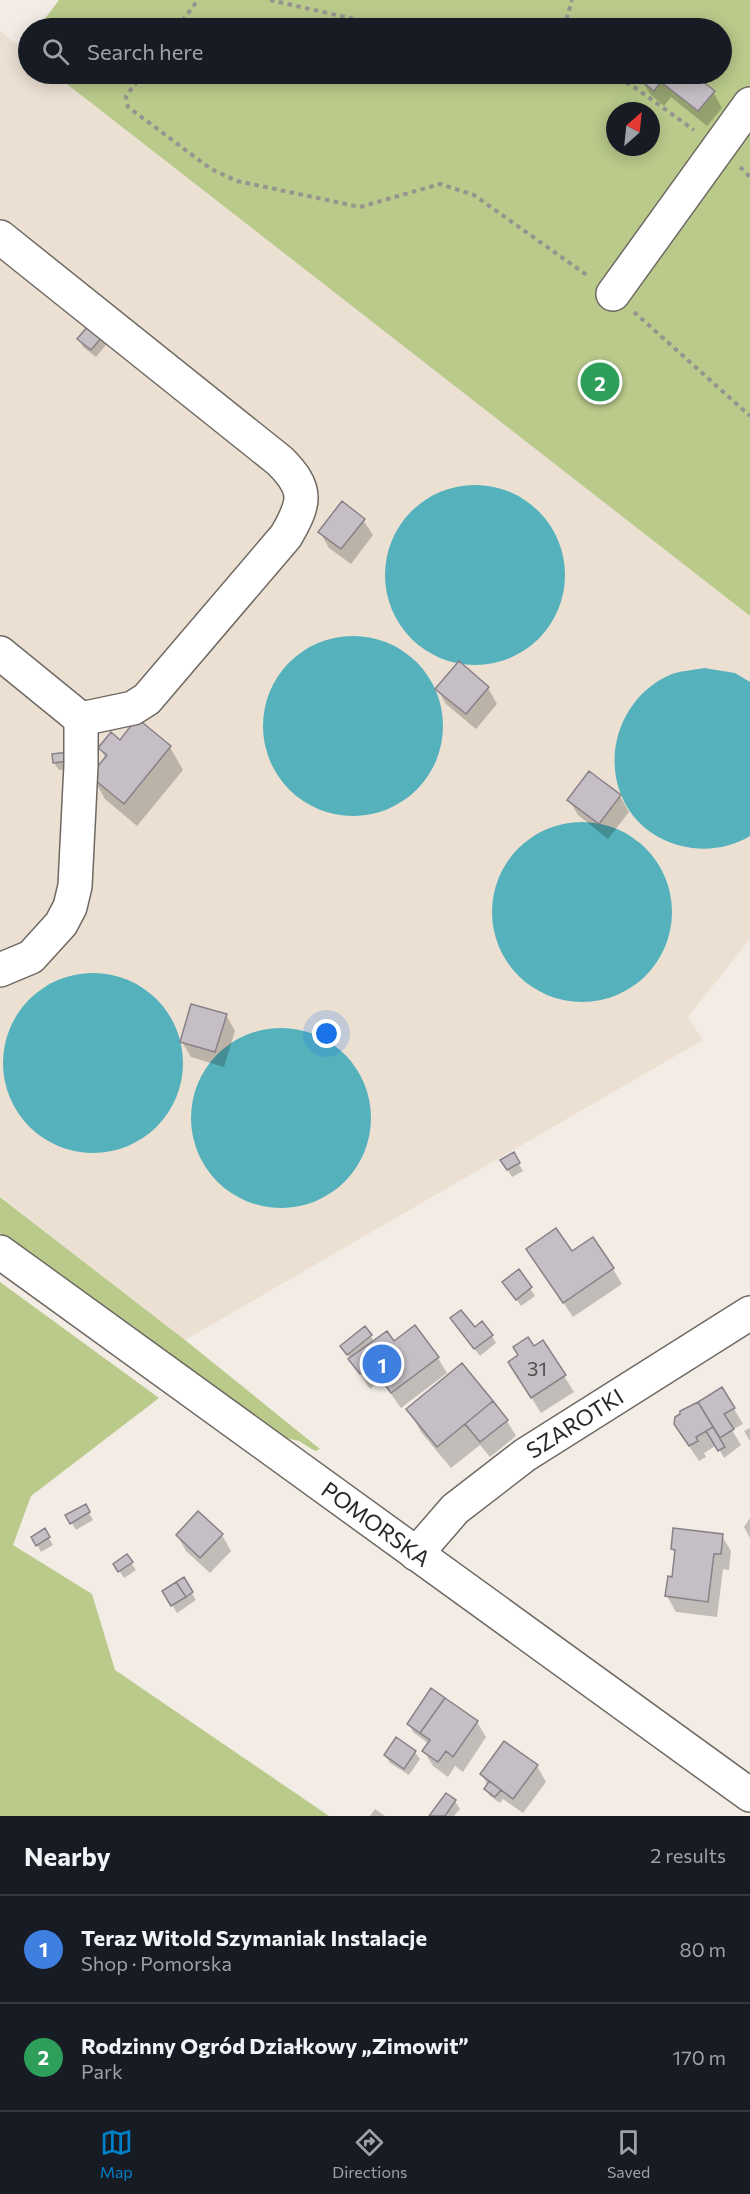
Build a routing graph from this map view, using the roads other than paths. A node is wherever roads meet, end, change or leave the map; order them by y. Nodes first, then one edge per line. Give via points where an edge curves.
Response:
1 (750, 104) edge
2 (0, 237) edge
3 (613, 294) road end
4 (0, 653) edge
5 (81, 719) junction
6 (0, 970) edge
7 (0, 1252) edge
8 (750, 1313) edge
9 (416, 1554) junction
10 (750, 1795) edge

1 - 3 street
2 - 5 street via 280,461 296,478 302,498 286,536 147,699 133,708
4 - 5 street
5 - 6 street via 75,886 70,906 61,924 31,957
7 - 9 street, POMORSKA
8 - 9 street, SZAROTKI via 525,1455 455,1509
9 - 10 street, POMORSKA

